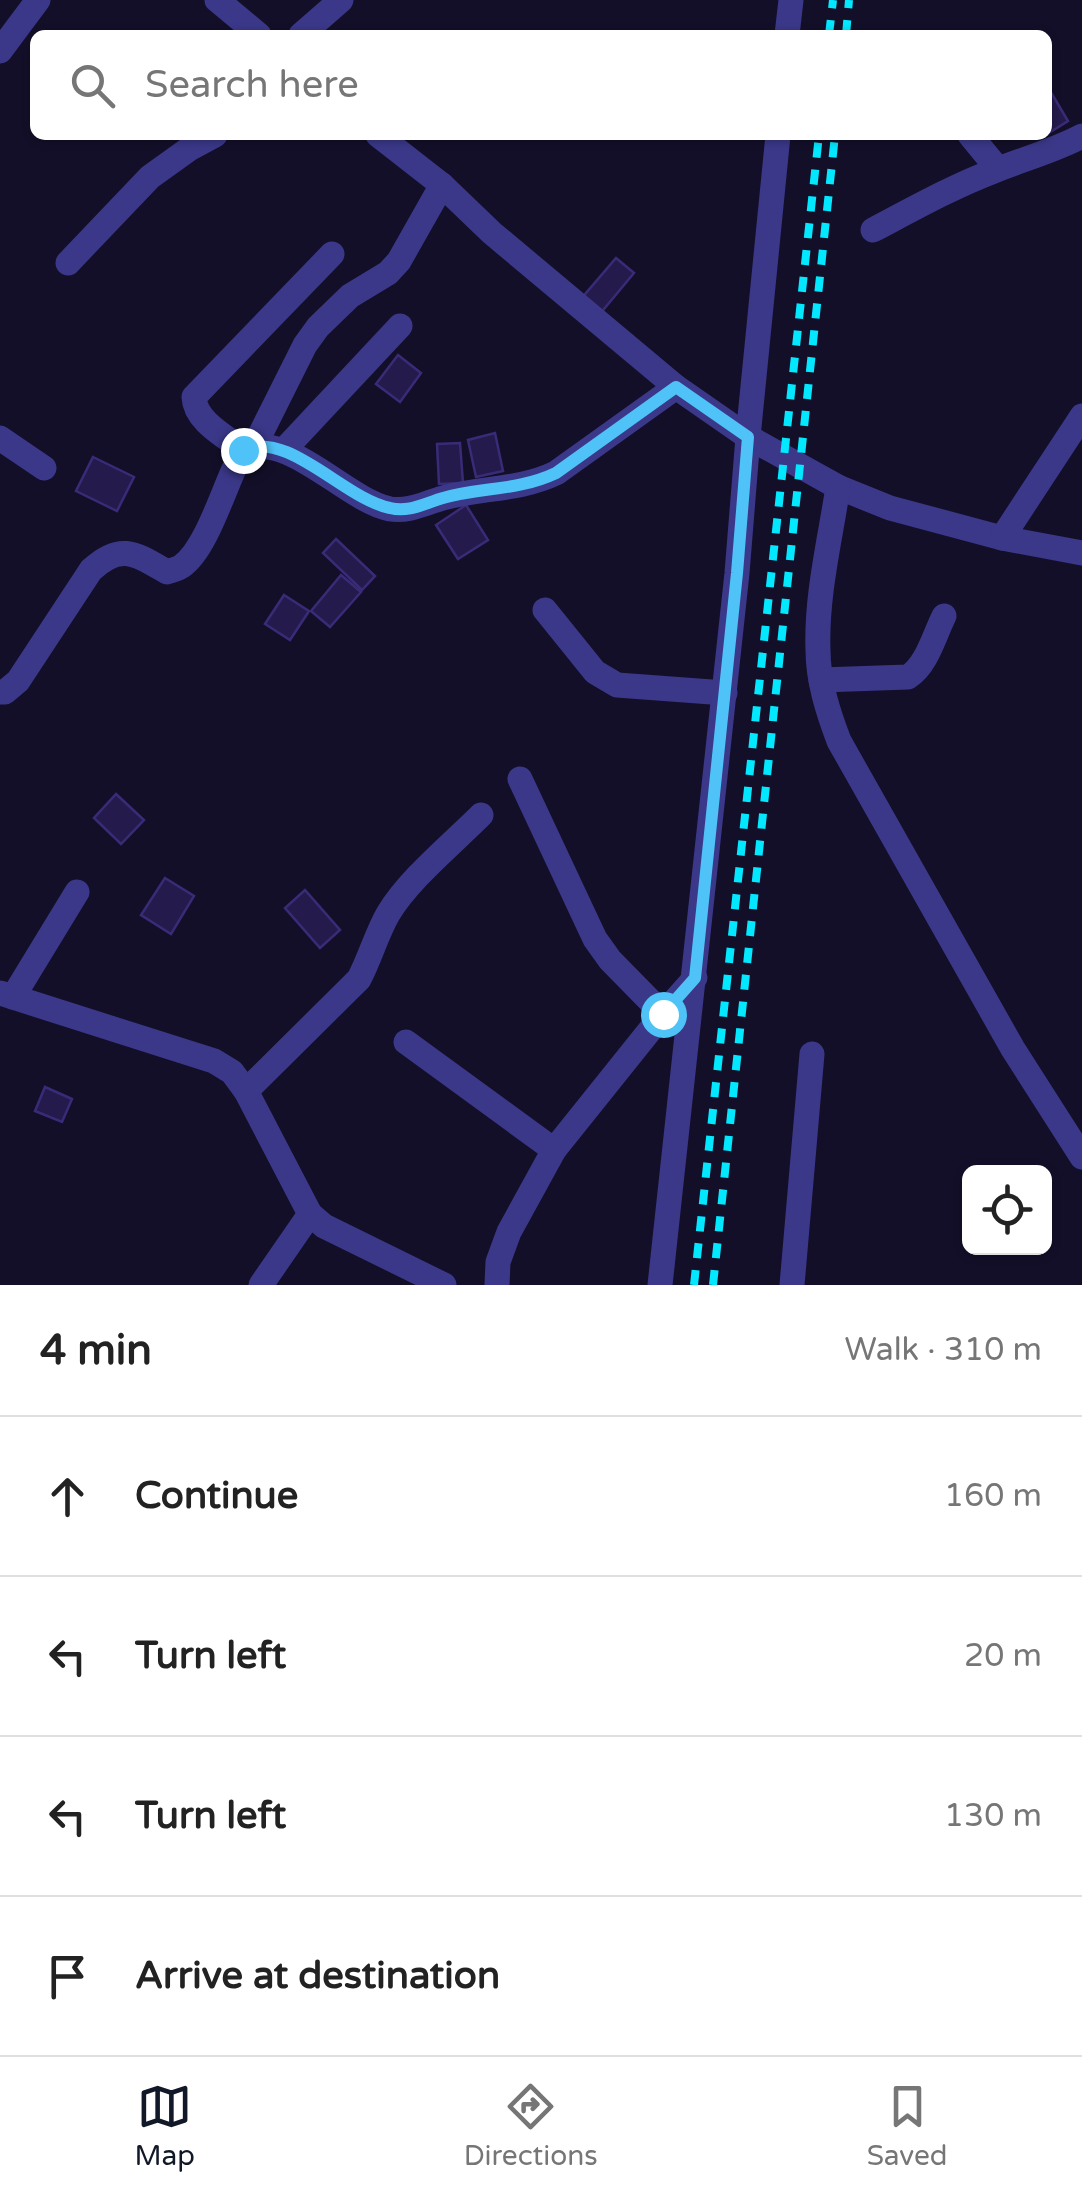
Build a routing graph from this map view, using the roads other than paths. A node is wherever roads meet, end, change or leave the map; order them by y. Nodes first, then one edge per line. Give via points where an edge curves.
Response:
1 (38, 0) edge
2 (217, 0) edge
3 (341, 0) edge
4 (791, 0) edge
5 (253, 30) edge
6 (307, 30) edge
7 (788, 30) edge
8 (0, 52) edge
9 (1082, 136) edge
10 (206, 140) edge
11 (384, 140) edge
12 (778, 140) edge
13 (974, 140) edge
14 (998, 169) junction
15 (442, 185) junction
16 (873, 230) dead end
17 (332, 254) dead end
18 (68, 264) dead end
19 (400, 326) dead end
20 (676, 387) junction
21 (1082, 416) edge
22 (748, 437) junction
23 (0, 438) edge
24 (249, 448) junction
25 (284, 450) junction
26 (44, 468) dead end
27 (838, 487) junction
28 (1002, 538) junction
29 (1082, 554) edge
30 (545, 610) dead end
31 (944, 616) dead end
32 (821, 680) junction
33 (0, 692) edge
34 (724, 693) junction
35 (520, 779) dead end
36 (481, 816) dead end
37 (77, 892) dead end
38 (695, 978) junction
39 (6, 995) edge
40 (663, 1014) junction
41 (406, 1042) dead end
42 (812, 1054) dead end
43 (246, 1091) junction
44 (554, 1150) junction
45 (1082, 1157) edge
46 (310, 1214) junction
47 (261, 1285) edge
48 (444, 1285) edge
49 (497, 1285) edge
50 (660, 1285) edge
51 (792, 1285) edge

1 - 8 street
2 - 5 street
3 - 6 street
4 - 7 street
9 - 14 street
10 - 18 street via 150,177
11 - 15 street
12 - 22 street
13 - 14 street
14 - 16 street
15 - 20 street
15 - 24 street via 388,273 318,327
17 - 24 street via 194,397 199,415
19 - 25 street
20 - 22 street
20 - 25 street via 540,481 418,508 372,503
21 - 28 street
22 - 27 street
22 - 34 street
23 - 26 street
24 - 25 street
24 - 33 street via 194,555 167,572 123,552 106,556 18,680
27 - 28 street
27 - 32 street via 822,591
28 - 29 street
30 - 34 street via 596,672 617,684
31 - 32 street via 908,677
32 - 45 street via 840,741
34 - 38 street
35 - 40 street via 595,939
36 - 43 street via 387,915 359,980
37 - 39 street
38 - 40 street
38 - 50 street
39 - 43 street via 214,1061
40 - 44 street
41 - 44 street
42 - 51 street
43 - 46 street
44 - 49 street via 509,1232
46 - 47 street
46 - 48 street

